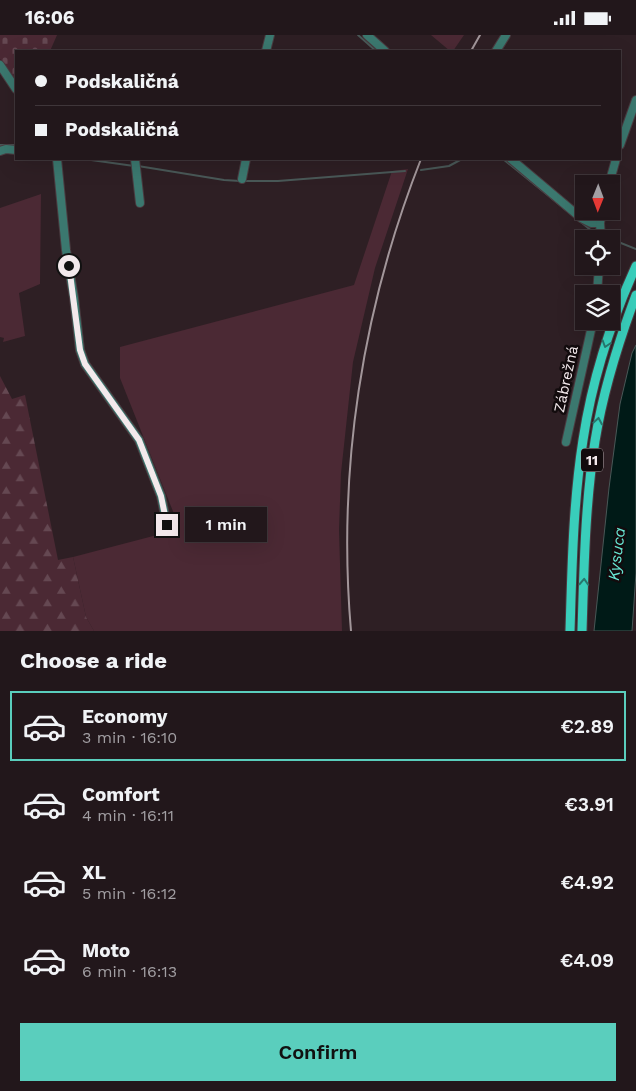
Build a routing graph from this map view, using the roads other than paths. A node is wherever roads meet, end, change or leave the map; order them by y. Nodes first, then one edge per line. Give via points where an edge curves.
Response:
1 (270, 35) edge
2 (367, 35) edge
3 (506, 35) edge
4 (266, 50) edge
5 (384, 50) edge
6 (497, 50) edge
7 (0, 65) edge
8 (15, 88) edge
9 (636, 101) edge
10 (621, 142) edge
11 (15, 150) edge
12 (0, 151) edge
13 (55, 160) edge
14 (246, 160) edge
15 (512, 160) edge
16 (616, 160) edge
17 (135, 162) edge
18 (612, 175) edge
19 (242, 179) dead end
20 (140, 203) dead end
21 (600, 220) edge
22 (600, 223) junction
23 (601, 230) edge
24 (636, 266) edge
25 (636, 295) edge
26 (591, 330) edge
27 (566, 442) dead end
28 (167, 525) dead end
29 (570, 631) edge
30 (582, 631) edge

1 - 4 street
2 - 5 street
3 - 6 street
7 - 8 street
9 - 10 street
11 - 12 street
13 - 28 street via 80,350 85,364 139,440 161,496
14 - 19 street
15 - 22 street via 581,218 590,223
16 - 18 street
17 - 20 street
21 - 22 street
22 - 23 street
24 -> 29 main road, 11 via 613,322 595,380 582,441
30 -> 25 main road, 11 via 587,505 594,441 607,383
26 - 27 street, Zábrežná

